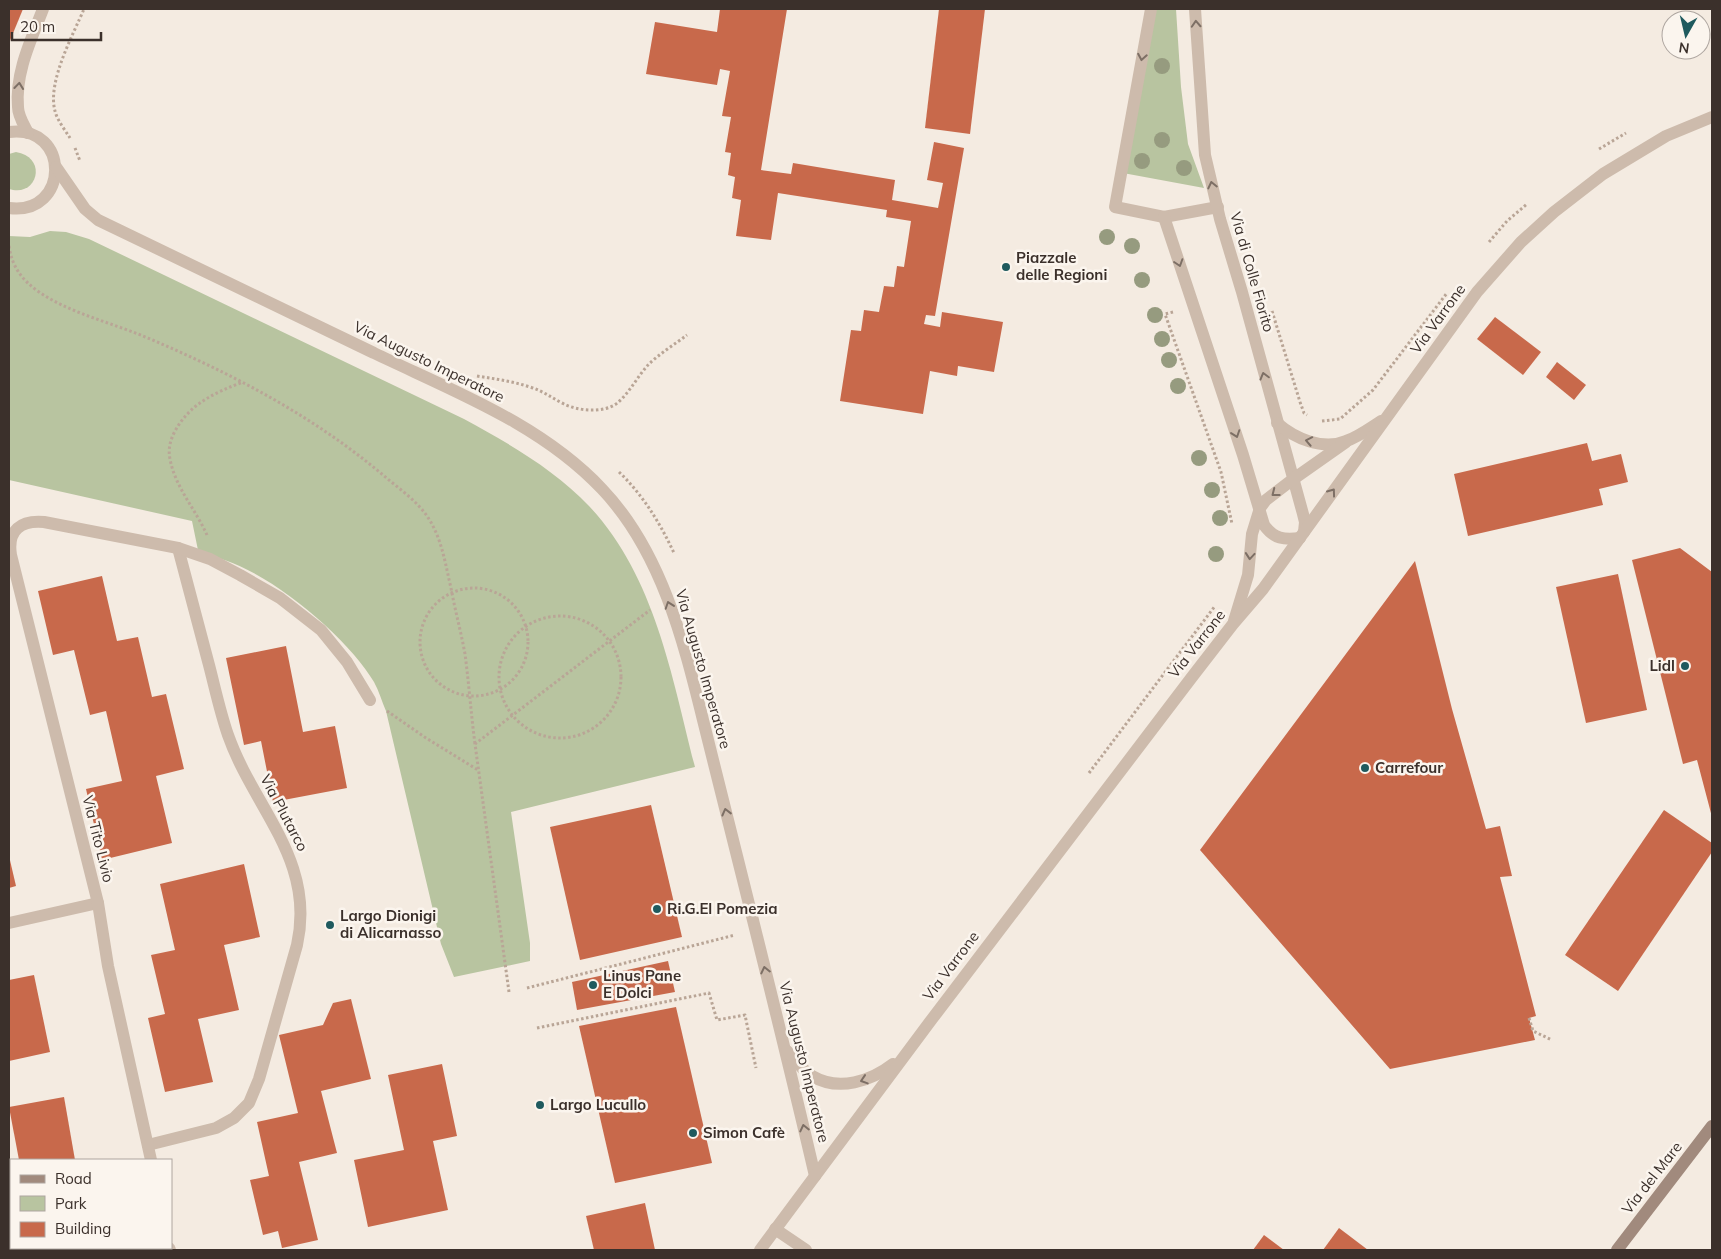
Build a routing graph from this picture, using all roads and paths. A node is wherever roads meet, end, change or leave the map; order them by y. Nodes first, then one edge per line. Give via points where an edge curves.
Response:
1 (43, 9) edge
2 (84, 9) edge
3 (1151, 9) edge
4 (1195, 9) edge
5 (1712, 117) edge
6 (1633, 128) dead end
7 (9, 132) edge
8 (28, 133) junction
9 (1595, 152) dead end
10 (82, 166) dead end
11 (56, 167) junction
12 (1531, 201) dead end
13 (1218, 207) junction
14 (9, 208) edge
15 (1164, 217) junction
16 (1488, 243) dead end
17 (9, 246) edge
18 (1451, 288) dead end
19 (1270, 303) dead end
20 (1193, 306) junction
21 (687, 335) dead end
22 (243, 382) junction
23 (485, 383) dead end
24 (1313, 419) dead end
25 (1385, 419) junction
26 (1320, 421) dead end
27 (1277, 423) junction
28 (1346, 442) junction
29 (614, 468) dead end
30 (1292, 480) junction
31 (1260, 508) junction
32 (1232, 530) dead end
33 (1302, 535) junction
34 (178, 548) junction
35 (210, 559) junction
36 (676, 559) dead end
37 (452, 593) junction
38 (1219, 600) dead end
39 (651, 610) dead end
40 (1233, 624) junction
41 (526, 628) junction
42 (608, 641) junction
43 (501, 689) junction
44 (469, 697) junction
45 (370, 700) joint
46 (512, 715) junction
47 (474, 744) junction
48 (479, 770) junction
49 (1086, 777) dead end
50 (98, 903) junction
51 (9, 924) edge
52 (755, 930) junction
53 (526, 988) dead end
54 (509, 992) dead end
55 (1529, 1018) dead end
56 (536, 1028) dead end
57 (1552, 1040) dead end
58 (786, 1050) junction
59 (905, 1055) junction
60 (756, 1068) dead end
61 (1712, 1126) edge
62 (148, 1145) junction
63 (151, 1159) edge
64 (815, 1176) junction
65 (775, 1229) junction
66 (760, 1250) edge
67 (806, 1250) edge
68 (1617, 1250) edge

8 -> 1 street via 18,108 20,74
2 - 10 path via 52,94 55,112
3 -> 15 street via 1114,208
13 -> 4 street, Via di Colle Fiorito via 1205,155
5 - 25 street, Via Varrone via 1666,136 1603,174 1521,242 1477,292
6 - 9 path
7 - 8 street
8 - 11 street, Via Augusto Imperatore via 37,136 50,149
11 - 14 street via 54,182 40,202 25,208
52 -> 11 street, Via Augusto Imperatore via 695,689 669,603 643,546 602,488 548,443 499,414 98,220 85,209
12 - 16 path
13 - 15 street
27 -> 13 street, Via di Colle Fiorito
15 -> 20 street
17 - 22 path via 13,263 21,276 41,293
18 - 26 path via 1373,390 1340,419
19 - 24 path via 1304,413
20 -> 31 street
20 - 32 path via 1165,314 1221,472
21 - 23 path via 652,362 618,403 609,408 577,408 529,386 468,375
22 - 35 path via 194,406 172,437 169,449 178,481 212,548
22 - 37 path via 350,448 412,499 436,531
25 - 28 street
33 -> 25 street, Via Varrone
28 -> 27 street via 1305,441
27 - 30 street, Via di Colle Fiorito
28 - 30 street
29 - 36 path via 634,487 651,511
30 -> 31 street
30 - 33 street, Via di Colle Fiorito via 1305,522
31 - 33 street via 1269,533 1277,538
31 -> 40 street via 1252,534 1248,575
33 - 40 street, Via Varrone via 1264,589
34 - 35 street
34 - 50 street, Via Tito Livio via 44,522 22,524 16,529 10,544
34 - 62 street, Via Plutarco via 228,735 250,784 285,845 296,877 301,903 300,925 260,1079 249,1104 216,1128
35 - 45 street via 280,598 321,630 348,662
37 - 41 path via 464,588 500,594 514,606
37 - 44 path
37 - 44 path via 434,606 424,620 419,638 420,655 439,685
38 - 49 path
39 - 42 path
40 - 59 street, Via Varrone
41 - 42 path via 549,618 569,617 588,623 604,634
41 - 43 path via 514,637 504,654 499,673
41 - 43 path via 529,639 526,657 519,674
42 - 46 path
42 - 46 path via 615,650 621,670 620,691 612,710 599,725 581,735 541,736
43 - 44 path via 490,695
43 - 46 path
44 - 47 path
45 - 48 path
46 - 47 path
47 - 48 path
48 - 54 path
50 - 51 street
50 - 62 street, Via Tito Livio via 110,975
52 - 53 path
58 -> 52 street, Via Augusto Imperatore
55 - 57 path via 1532,1031
56 - 60 path via 709,993 718,1020 745,1015
59 -> 58 street via 866,1080 839,1084 812,1077
64 -> 58 street, Via Augusto Imperatore
59 - 64 street, Via Varrone
61 - 68 main road, Via del Mare
62 - 63 street, Via Tito Livio
64 - 65 street, Via Varrone
65 - 66 street, Via Varrone
65 - 67 street

